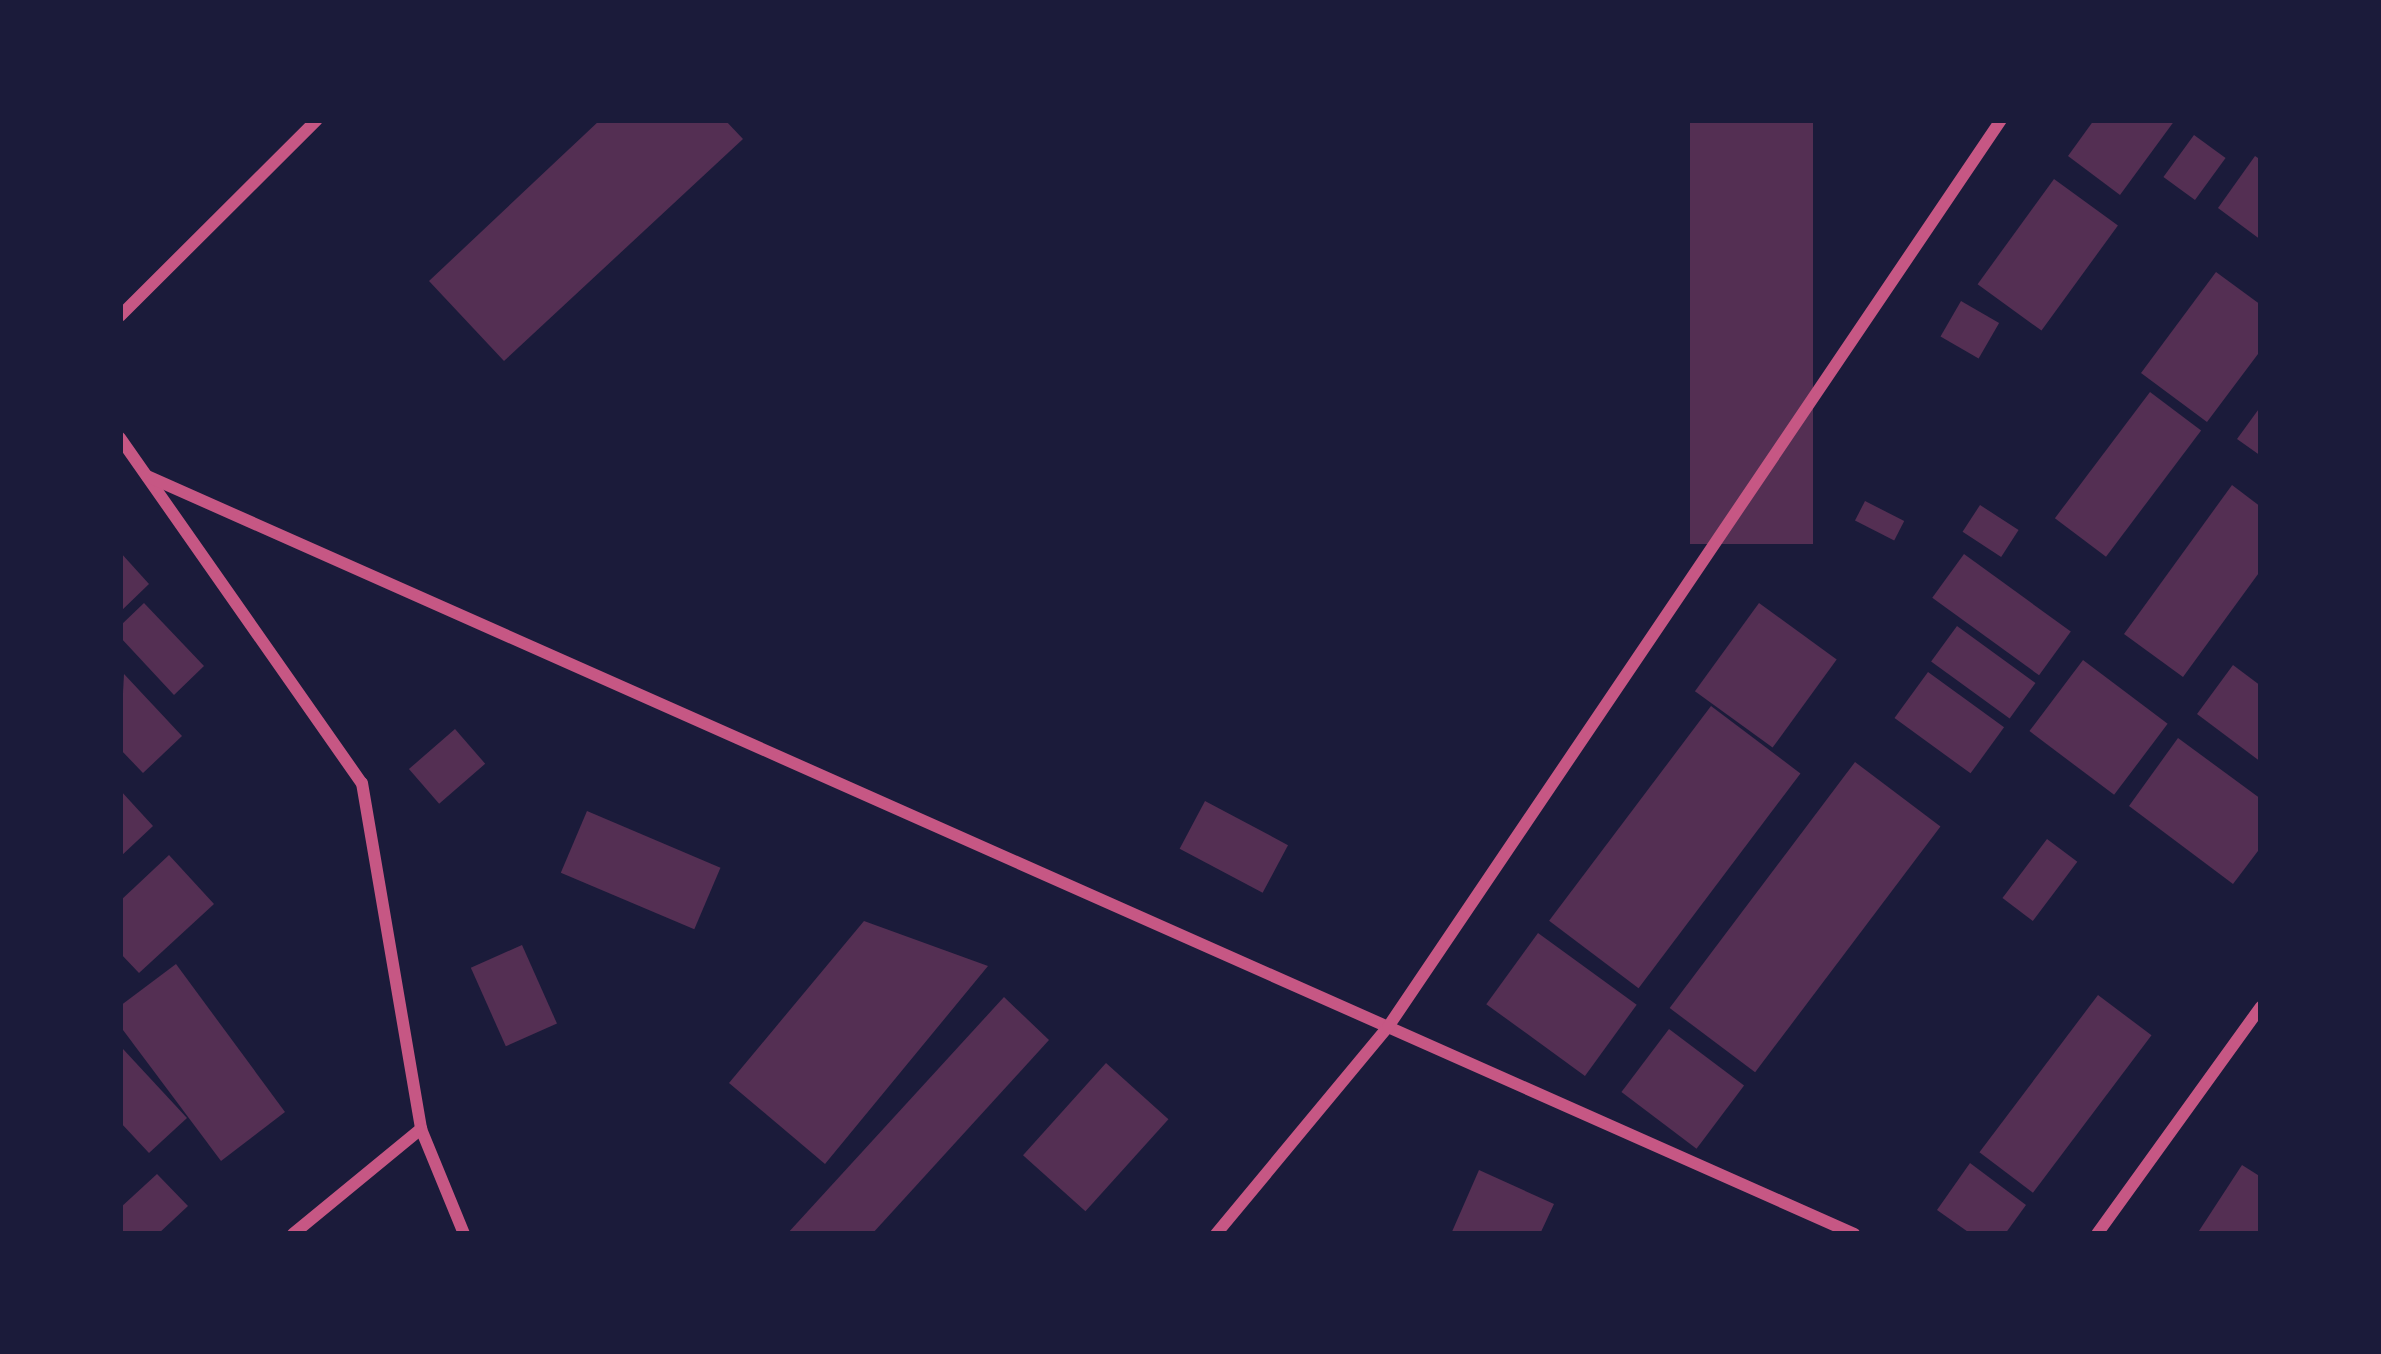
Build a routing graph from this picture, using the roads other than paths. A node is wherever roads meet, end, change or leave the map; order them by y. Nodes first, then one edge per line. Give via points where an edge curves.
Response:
1 (317, 120) edge
2 (2001, 120) edge
3 (120, 316) edge
4 (120, 438) edge
5 (147, 476) junction
6 (2261, 1007) edge
7 (1388, 1027) junction
8 (422, 1129) junction
9 (292, 1234) edge
10 (464, 1234) edge
11 (1216, 1234) edge
12 (1854, 1234) edge
13 (2097, 1234) edge

1 - 3 street
2 - 7 street
4 - 5 street
5 - 7 street
5 - 8 street via 362,783
6 - 13 street
7 - 11 street
7 - 12 street
8 - 9 street
8 - 10 street

